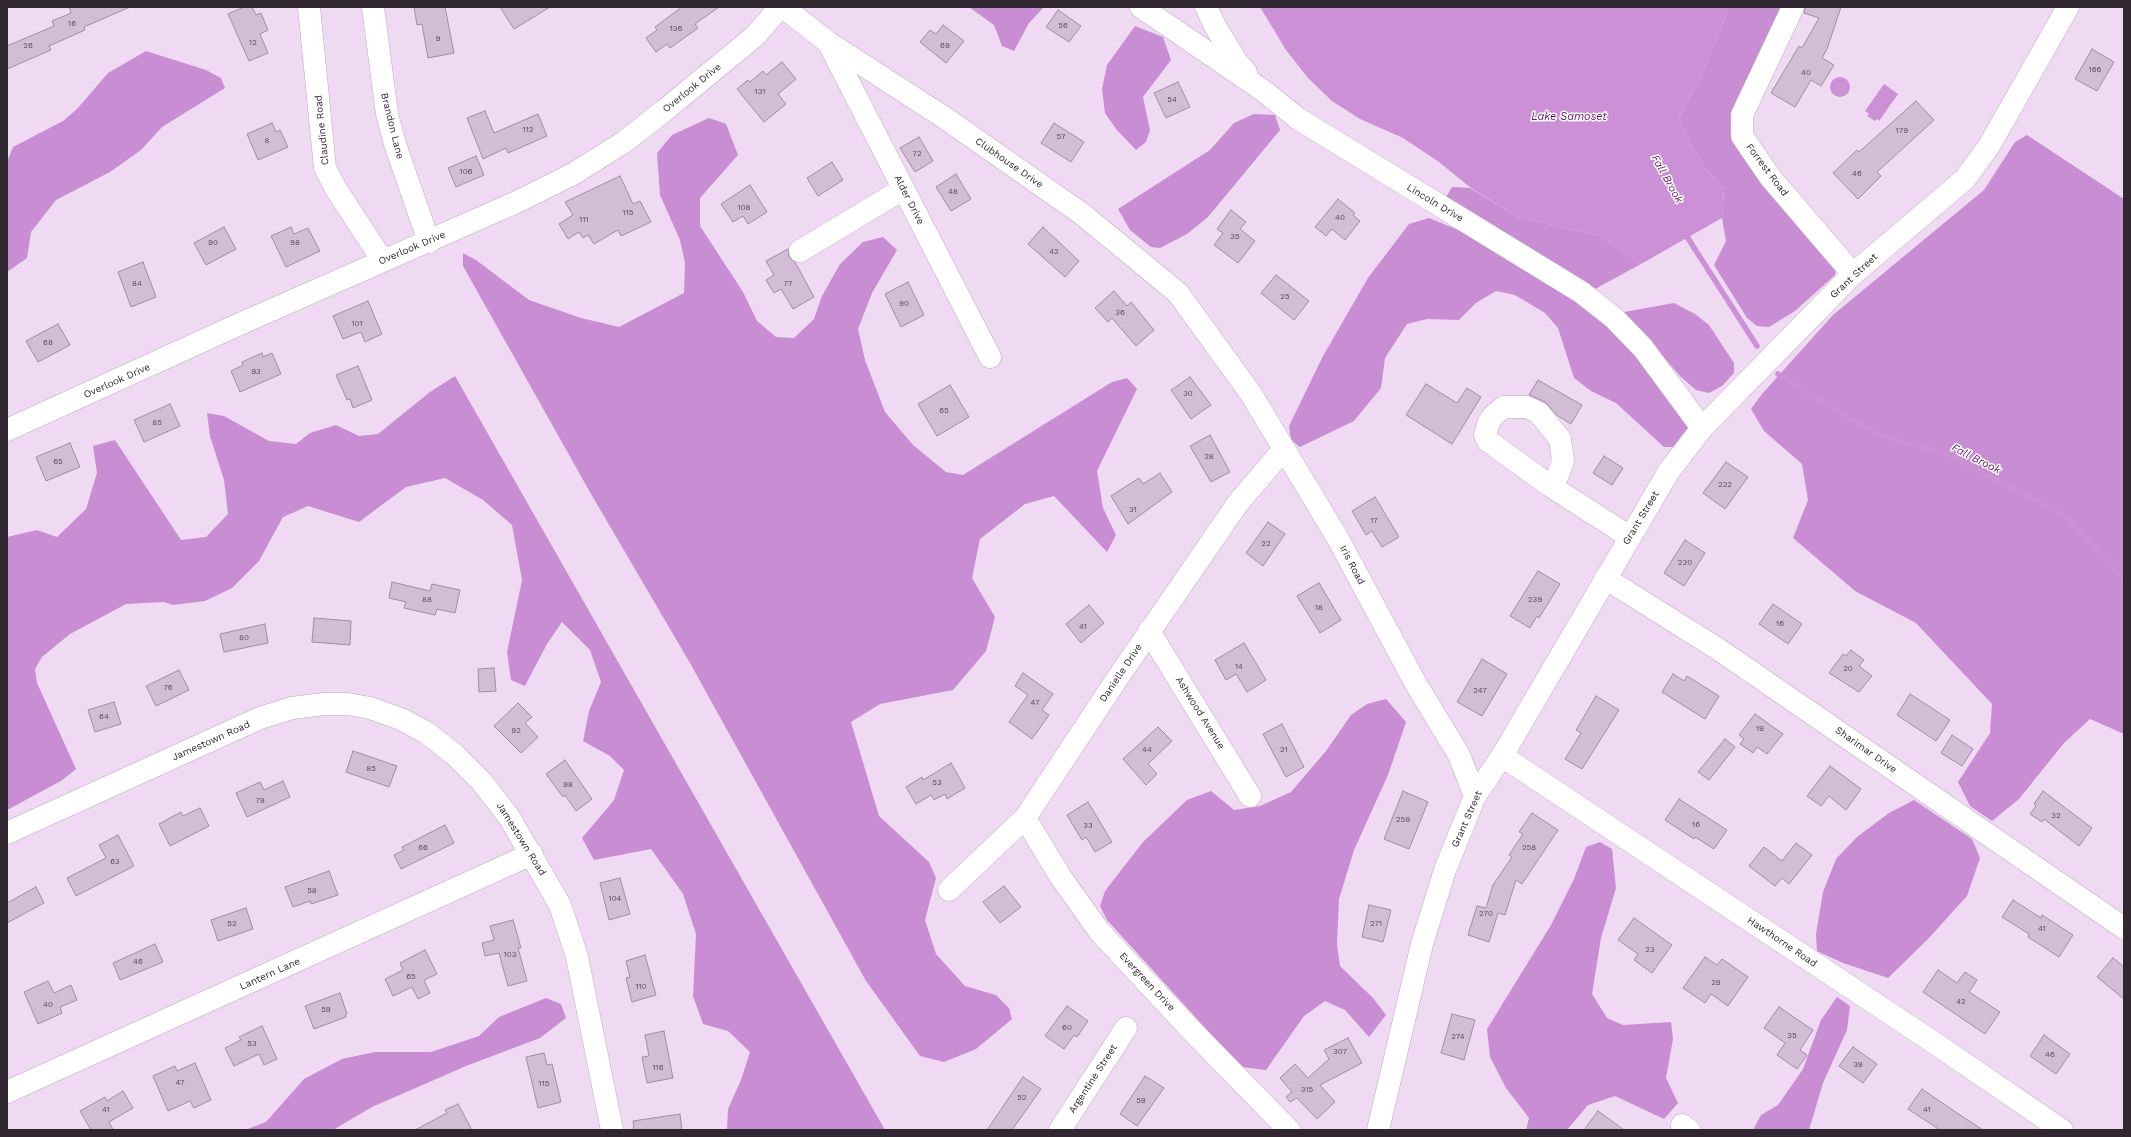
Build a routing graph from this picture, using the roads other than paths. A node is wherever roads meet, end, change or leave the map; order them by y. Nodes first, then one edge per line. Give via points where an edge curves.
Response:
1 (309, 7) edge
2 (373, 7) edge
3 (781, 7) edge
4 (1140, 7) edge
5 (1206, 7) edge
6 (1793, 7) edge
7 (2068, 7) edge
8 (829, 43) junction
9 (1265, 92) junction
10 (903, 189) junction
11 (429, 242) junction
12 (800, 251) dead end
13 (383, 261) junction
14 (1854, 274) junction
15 (1214, 342) joint
16 (990, 358) dead end
17 (1702, 428) junction
18 (7, 430) edge
19 (1284, 449) junction
20 (1549, 485) dead end
21 (1630, 536) junction
22 (1605, 578) junction
23 (1149, 631) junction
24 (1502, 756) junction
25 (1250, 796) dead end
26 (1475, 796) junction
27 (1025, 818) junction
28 (7, 833) edge
29 (532, 854) junction
30 (949, 890) dead end
31 (2124, 928) edge
32 (1126, 1028) dead end
33 (7, 1092) edge
34 (612, 1130) edge
35 (1060, 1130) edge
36 (1289, 1130) edge
37 (1378, 1130) edge
38 (2062, 1130) edge

1 - 13 street, Claudine Road via 326,168 336,189
2 - 11 street, Brandon Lane via 381,76 391,129
3 - 8 street, Clubhouse Drive
3 - 11 street, Overlook Drive via 755,36 624,142 548,188
4 - 9 street, Lincoln Drive
5 - 9 street via 1237,62
6 - 14 street, Forrest Road via 1742,115 1742,136 1770,177
7 - 14 street, Grant Street via 1989,146 1965,179
8 - 10 street, Alder Drive
8 - 15 street, Clubhouse Drive via 945,118 1104,230 1178,293
9 - 17 street, Lincoln Drive via 1297,118 1581,292 1614,318 1643,348
10 - 12 street
10 - 16 street, Alder Drive
11 - 13 street, Overlook Drive
13 - 18 street, Overlook Drive
14 - 17 street, Grant Street
15 - 19 street, Iris Road via 1251,394
17 - 21 street, Grant Street via 1669,471
19 - 23 street, Danielle Drive via 1238,503
19 - 26 street, Iris Road via 1337,537 1416,684 1459,755
20 - 21 street
21 - 22 street, Grant Street
22 - 24 street, Grant Street
22 - 31 street, Sharimar Drive via 1718,649
23 - 25 street, Ashwood Avenue
23 - 27 street, Danielle Drive
24 - 26 street, Grant Street
24 - 38 street, Hawthorne Road
26 - 37 street, Grant Street via 1446,870 1422,944
27 - 30 street, Danielle Drive
27 - 36 street, Evergreen Drive via 1060,876 1099,931
28 - 29 street, Jamestown Road via 260,718 292,708 348,704 370,708 401,719 427,733 455,755 482,782 500,805
29 - 33 street, Lantern Lane
29 - 34 street, Jamestown Road via 560,905 577,957
32 - 35 street, Argentine Street

